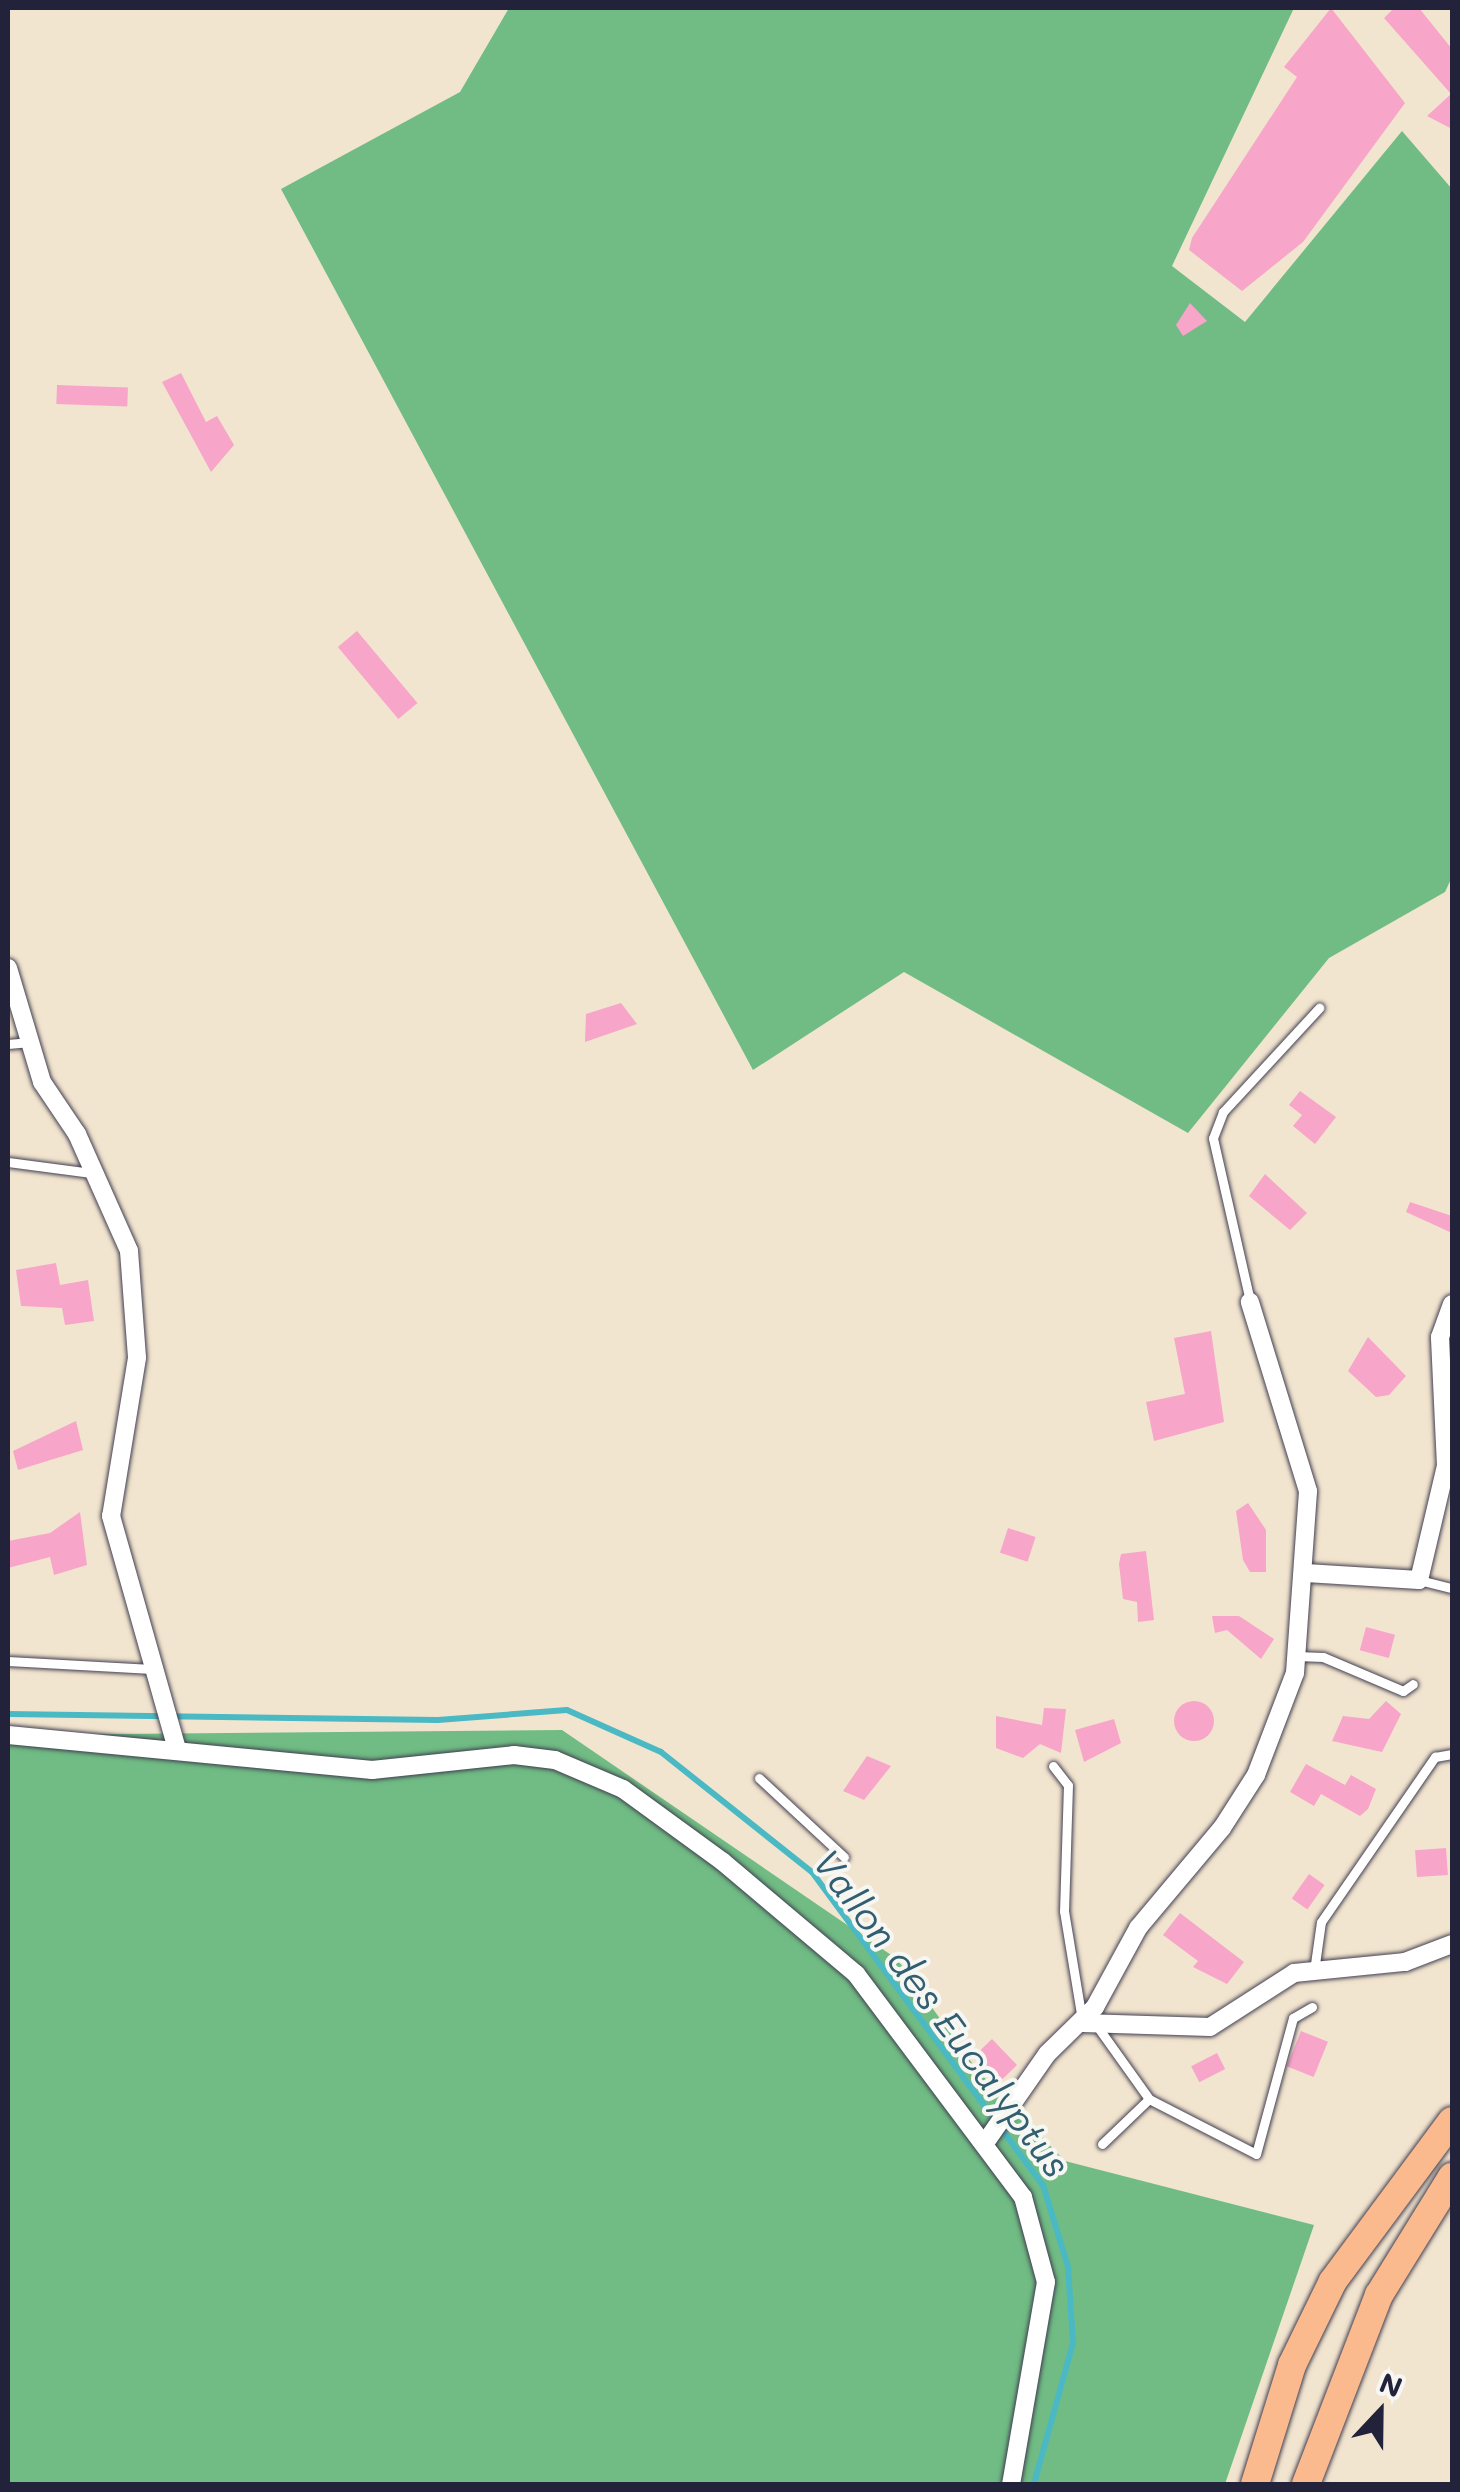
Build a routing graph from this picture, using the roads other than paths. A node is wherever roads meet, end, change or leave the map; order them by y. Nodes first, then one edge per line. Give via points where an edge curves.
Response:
1 (8, 968) edge
2 (1319, 1008) dead end
3 (33, 1042) junction
4 (8, 1044) edge
5 (8, 1162) edge
6 (94, 1173) junction
7 (1250, 1302) joint
8 (1452, 1304) edge
9 (1445, 1507) edge
10 (1306, 1573) junction
11 (1419, 1580) junction
12 (1452, 1588) edge
13 (1297, 1656) junction
14 (8, 1661) edge
15 (152, 1670) junction
16 (1413, 1684) dead end
17 (8, 1735) edge
18 (176, 1746) junction
19 (1452, 1754) edge
20 (1053, 1766) dead end
21 (759, 1778) dead end
22 (844, 1856) dead end
23 (1452, 1944) edge
24 (1313, 1974) junction
25 (1312, 2006) dead end
26 (1090, 2025) junction
27 (1150, 2099) junction
28 (1452, 2121) edge
29 (989, 2137) junction
30 (1102, 2144) dead end
31 (1452, 2177) edge
32 (1011, 2484) edge
33 (1255, 2484) edge
34 (1306, 2484) edge

1 - 3 street
2 - 7 lane via 1222,1112 1213,1138
3 - 4 lane
3 - 6 street via 42,1082
5 - 6 lane
6 - 15 street via 128,1251 137,1358 111,1516
7 - 10 street via 1308,1491
8 - 9 street via 1440,1336
9 - 11 street
10 - 11 street
10 - 13 street
11 - 12 lane
13 - 16 lane via 1323,1656 1403,1691
13 - 26 street via 1256,1775 1138,1928
14 - 15 lane
15 - 18 street
17 - 18 street
18 - 29 street via 372,1770 514,1755 592,1772 723,1862 856,1974
19 - 24 lane via 1436,1757 1321,1922
20 - 26 lane via 1068,1784 1064,1911
21 - 22 lane
23 - 24 street via 1405,1962
24 - 26 street via 1294,1973 1210,2027
25 - 27 lane via 1293,2018 1256,2154
26 - 27 lane
26 - 29 street
27 - 30 lane
28 - 33 main road via 1333,2281 1292,2365
29 - 32 street via 1023,2197 1046,2282
31 - 34 main road via 1378,2295

